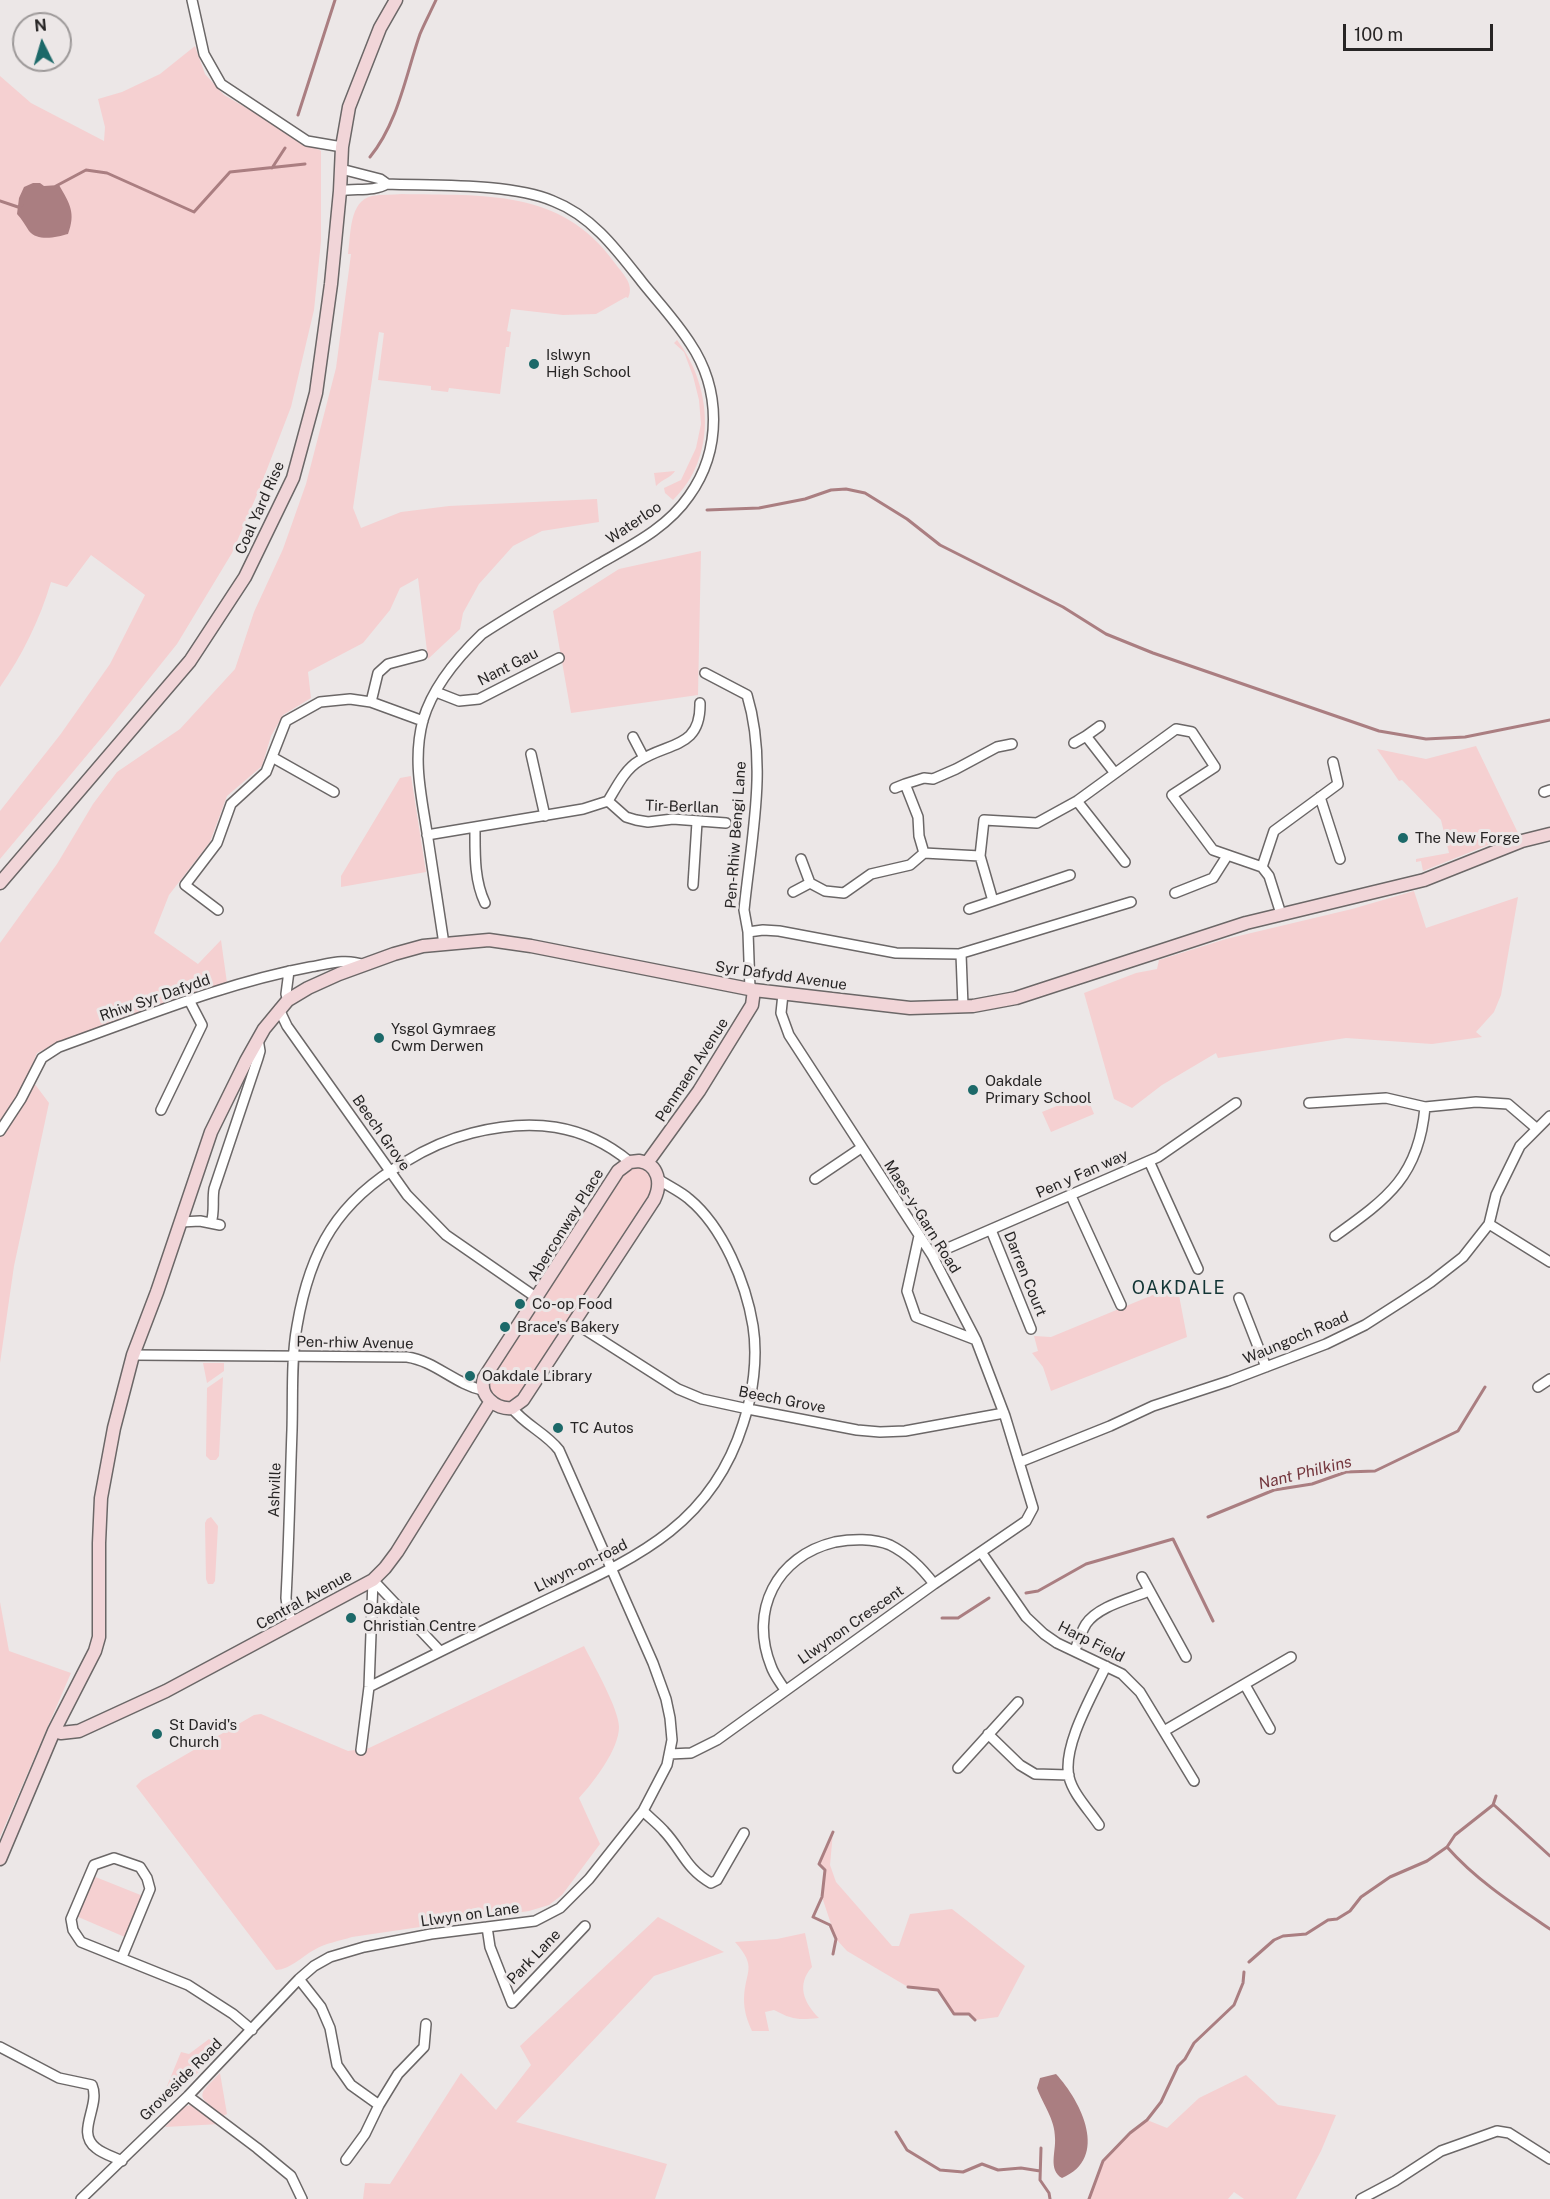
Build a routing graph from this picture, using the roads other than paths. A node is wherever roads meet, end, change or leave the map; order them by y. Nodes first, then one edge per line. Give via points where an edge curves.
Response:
1 (192, 0) edge
2 (396, 0) edge
3 (342, 147) junction
4 (341, 169) junction
5 (387, 184) junction
6 (340, 191) junction
7 (422, 655) dead end
8 (559, 658) dead end
9 (705, 673) dead end
10 (436, 692) junction
11 (371, 702) junction
12 (700, 703) dead end
13 (423, 721) junction
14 (1100, 726) dead end
15 (1086, 736) junction
16 (633, 737) dead end
17 (1074, 743) dead end
18 (1012, 744) dead end
19 (531, 753) dead end
20 (272, 757) junction
21 (644, 758) junction
22 (1333, 762) dead end
23 (1114, 772) junction
24 (905, 784) junction
25 (895, 788) dead end
26 (334, 792) dead end
27 (1320, 797) junction
28 (608, 801) junction
29 (1077, 801) junction
30 (545, 816) junction
31 (697, 822) junction
32 (726, 823) dead end
33 (475, 828) junction
34 (1550, 834) edge
35 (427, 835) junction
36 (924, 853) junction
37 (980, 856) junction
38 (1227, 856) junction
39 (801, 859) dead end
40 (1340, 859) dead end
41 (1125, 862) dead end
42 (1262, 867) junction
43 (1070, 875) dead end
44 (0, 883) edge
45 (810, 884) junction
46 (693, 885) dead end
47 (793, 892) dead end
48 (1175, 893) dead end
49 (993, 901) junction
50 (1131, 902) dead end
51 (485, 903) dead end
52 (969, 909) dead end
53 (218, 910) dead end
54 (1281, 914) junction
55 (748, 933) junction
56 (444, 944) junction
57 (961, 954) junction
58 (364, 964) junction
59 (289, 971) junction
60 (752, 990) junction
61 (783, 994) junction
62 (189, 1000) junction
63 (283, 1005) junction
64 (963, 1006) junction
65 (258, 1039) junction
66 (1236, 1103) dead end
67 (1309, 1103) dead end
68 (1425, 1107) junction
69 (161, 1110) dead end
70 (1550, 1116) edge
71 (1536, 1128) junction
72 (0, 1131) edge
73 (861, 1148) junction
74 (1149, 1161) junction
75 (630, 1162) junction
76 (647, 1163) junction
77 (389, 1171) junction
78 (658, 1179) junction
79 (815, 1179) dead end
80 (1071, 1196) junction
81 (181, 1222) junction
82 (1489, 1224) junction
83 (991, 1230) junction
84 (919, 1236) junction
85 (1335, 1236) dead end
86 (932, 1255) junction
87 (1550, 1262) edge
88 (1198, 1269) dead end
89 (537, 1298) junction
90 (1239, 1298) dead end
91 (1121, 1305) dead end
92 (573, 1322) junction
93 (1031, 1329) dead end
94 (976, 1340) junction
95 (133, 1355) junction
96 (295, 1357) junction
97 (1266, 1367) junction
98 (1550, 1379) edge
99 (1538, 1387) dead end
100 (482, 1390) junction
101 (491, 1401) junction
102 (512, 1408) junction
103 (748, 1410) junction
104 (1004, 1413) junction
105 (1020, 1462) junction
106 (1033, 1502) joint
107 (981, 1552) junction
108 (611, 1569) junction
109 (1143, 1577) dead end
110 (373, 1580) junction
111 (934, 1584) junction
112 (1149, 1591) junction
113 (294, 1623) junction
114 (1075, 1650) junction
115 (440, 1651) junction
116 (1186, 1657) dead end
117 (1291, 1658) dead end
118 (1106, 1666) junction
119 (1245, 1685) junction
120 (369, 1687) junction
121 (785, 1690) junction
122 (1018, 1702) dead end
123 (1270, 1729) dead end
124 (54, 1731) junction
125 (1164, 1731) junction
126 (988, 1734) junction
127 (361, 1750) dead end
128 (670, 1754) junction
129 (958, 1768) dead end
130 (1069, 1775) junction
131 (1194, 1780) dead end
132 (643, 1811) junction
133 (1099, 1825) dead end
134 (744, 1833) dead end
135 (0, 1859) edge
136 (585, 1926) dead end
137 (487, 1927) junction
138 (122, 1957) junction
139 (299, 1978) junction
140 (426, 2024) dead end
141 (252, 2030) junction
142 (0, 2047) edge
143 (188, 2096) junction
144 (379, 2105) junction
145 (1550, 2159) edge
146 (346, 2160) dead end
147 (122, 2161) junction
148 (81, 2199) edge
149 (302, 2199) edge
150 (1361, 2199) edge

1 - 3 street via 204,54 221,84 307,141
2 - 3 street, Coal Yard Rise via 380,28 349,107
3 - 4 street, Coal Yard Rise
4 - 5 street, Waterloo
4 - 6 street, Coal Yard Rise
5 - 6 street, Waterloo
5 - 10 street, Waterloo via 531,193 558,202 577,214 609,240 691,344 703,366 714,410 711,446 702,475 676,512 645,537 482,634
6 - 44 street, Coal Yard Rise via 316,393 293,478 250,567 190,661
7 - 11 street via 388,663 378,673
8 - 10 street, Nant Gau via 479,699 459,701
9 - 55 street, Pen-Rhiw Bengi Lane via 747,695 753,714 758,767 744,910
10 - 13 street, Waterloo
11 - 13 street
11 - 20 street via 320,702 286,721
12 - 21 street via 700,719 690,737
13 - 35 street, Waterloo via 417,771
14 - 15 street
15 - 17 street
15 - 23 street
16 - 21 street
18 - 24 street via 997,747 933,779
19 - 30 street
20 - 26 street
20 - 53 street via 266,772 231,804 217,843 185,885
21 - 28 street via 628,771
22 - 27 street via 1338,784
23 - 29 street
23 - 38 street via 1176,729 1192,732 1215,766 1172,795 1214,850
24 - 25 street
24 - 36 street via 918,818
27 - 40 street
27 - 42 street via 1274,831
28 - 30 street
28 - 31 street, Tir-Berllan via 626,817 636,820
29 - 37 street via 1036,823 984,820
29 - 41 street
30 - 33 street
31 - 32 street, Tir-Berllan
31 - 46 street
33 - 35 street
33 - 51 street via 476,864
34 - 54 street, Syr Dafydd Avenue via 1522,841 1424,880
35 - 56 street, Waterloo
36 - 37 street
36 - 45 street via 910,866 871,874 844,893
37 - 49 street
38 - 42 street
38 - 48 street via 1214,878
39 - 45 street
42 - 54 street via 1269,876
43 - 49 street
45 - 47 street
49 - 52 street
50 - 57 street
54 - 64 street, Syr Dafydd Avenue via 1016,998
55 - 57 street via 779,931 896,953
55 - 60 street, Pen-Rhiw Bengi Lane
56 - 58 street, Syr Dafydd Avenue
56 - 60 street, Syr Dafydd Avenue via 509,942
57 - 64 street
58 - 59 street, Rhiw Syr Dafydd via 342,961
58 - 63 street, Syr Dafydd Avenue
59 - 62 street, Rhiw Syr Dafydd
59 - 63 street
60 - 61 street, Syr Dafydd Avenue
60 - 76 street, Penmaen Avenue via 752,1005 699,1091
61 - 64 street, Syr Dafydd Avenue via 910,1008
61 - 73 street, Maes-y-Garn Road via 781,1013 789,1035
62 - 69 street via 202,1025
62 - 72 street, Rhiw Syr Dafydd via 59,1047 42,1058
63 - 65 street
63 - 77 street, Beech Grove via 287,1026
65 - 81 street via 211,1132
65 - 81 street via 258,1058 214,1189 216,1224
66 - 74 street, Pen y Fan way
67 - 68 street via 1386,1098
68 - 71 street via 1476,1102 1508,1104
68 - 85 street via 1423,1133 1402,1178 1387,1197
70 - 71 street, Waungoch Road
71 - 82 street, Waungoch Road via 1509,1167
73 - 79 street
73 - 84 street, Maes-y-Garn Road
74 - 80 street, Pen y Fan way
74 - 88 street
75 - 76 street
75 - 77 street, Ashville via 613,1148 582,1134 555,1126 518,1125 449,1140
75 - 89 street, Aberconway Place via 618,1171
76 - 78 street
77 - 89 street, Beech Grove via 446,1235
77 - 96 street, Ashville via 354,1198 325,1239 301,1304
78 - 92 street via 654,1200
78 - 103 street, Llwyn-on-road via 698,1208 723,1242 740,1276 754,1336
80 - 83 street, Pen y Fan way
80 - 91 street
81 - 95 street
82 - 87 street
82 - 97 street, Waungoch Road via 1463,1257 1365,1325
83 - 86 street, Pen y Fan way
83 - 93 street, Darren Court
84 - 86 street, Maes-y-Garn Road
84 - 94 street via 907,1291 916,1317
86 - 94 street, Maes-y-Garn Road
89 - 100 street, Aberconway Place via 484,1378
90 - 97 street
92 - 102 street via 523,1400
92 - 103 street, Beech Grove via 678,1389
94 - 104 street, Maes-y-Garn Road
95 - 96 street, Pen-rhiw Avenue
95 - 124 street via 101,1498 99,1637
96 - 100 street, Pen-rhiw Avenue via 418,1359
96 - 113 street, Ashville via 286,1598
97 - 105 street, Waungoch Road via 1154,1406
98 - 99 street
100 - 101 street, Pen-rhiw Avenue
101 - 102 street
101 - 110 street, Central Avenue via 397,1552
102 - 108 street via 559,1450
103 - 104 street, Beech Grove via 880,1432
103 - 108 street, Llwyn-on-road via 725,1467 698,1506 655,1544
104 - 105 street, Maes-y-Garn Road
105 - 106 street, Maes-y-Garn Road
106 - 107 street, Llwynon Crescent via 1026,1521
107 - 111 street, Llwynon Crescent
107 - 114 street, Harp Field via 1026,1617 1056,1643
108 - 115 street, Llwyn-on-road
108 - 128 street, Llwyn on Lane via 666,1699
109 - 112 street
110 - 113 street, Central Avenue
110 - 115 street
110 - 120 street
111 - 121 street, Llwynon Crescent
111 - 121 street via 906,1554 887,1544 844,1540 822,1545 804,1555 773,1586 762,1629 771,1669
112 - 114 street via 1091,1617
112 - 116 street
113 - 124 street, Central Avenue via 166,1691 79,1731
114 - 118 street, Harp Field
115 - 120 street, Llwyn-on-road
117 - 119 street
118 - 125 street, Harp Field via 1131,1681
118 - 130 street via 1077,1729
119 - 123 street
119 - 125 street
120 - 127 street
121 - 128 street, Llwynon Crescent via 703,1749
122 - 126 street
124 - 135 street
125 - 131 street, Harp Field
126 - 129 street
126 - 130 street via 1020,1766 1035,1774
128 - 132 street, Llwyn on Lane
130 - 133 street
132 - 134 street via 665,1831 690,1867 711,1883 717,1880
132 - 137 street, Llwyn on Lane via 589,1879 560,1908 535,1921
136 - 137 street, Park Lane via 512,2002 490,1947
137 - 139 street, Llwyn on Lane via 364,1947 330,1957
138 - 138 street via 150,1889 140,1867 114,1858 94,1865 71,1919 81,1942
138 - 141 street via 188,1985
139 - 141 street, Groveside Road
139 - 144 street via 321,2007 338,2065 351,2085
140 - 144 street via 424,2047 398,2074
141 - 143 street, Groveside Road
142 - 147 street via 59,2078 92,2085 93,2110 86,2130 89,2140
143 - 147 street, Groveside Road
143 - 149 street via 291,2176
144 - 146 street
145 - 150 street via 1518,2138 1497,2131 1441,2151
147 - 148 street, Groveside Road

